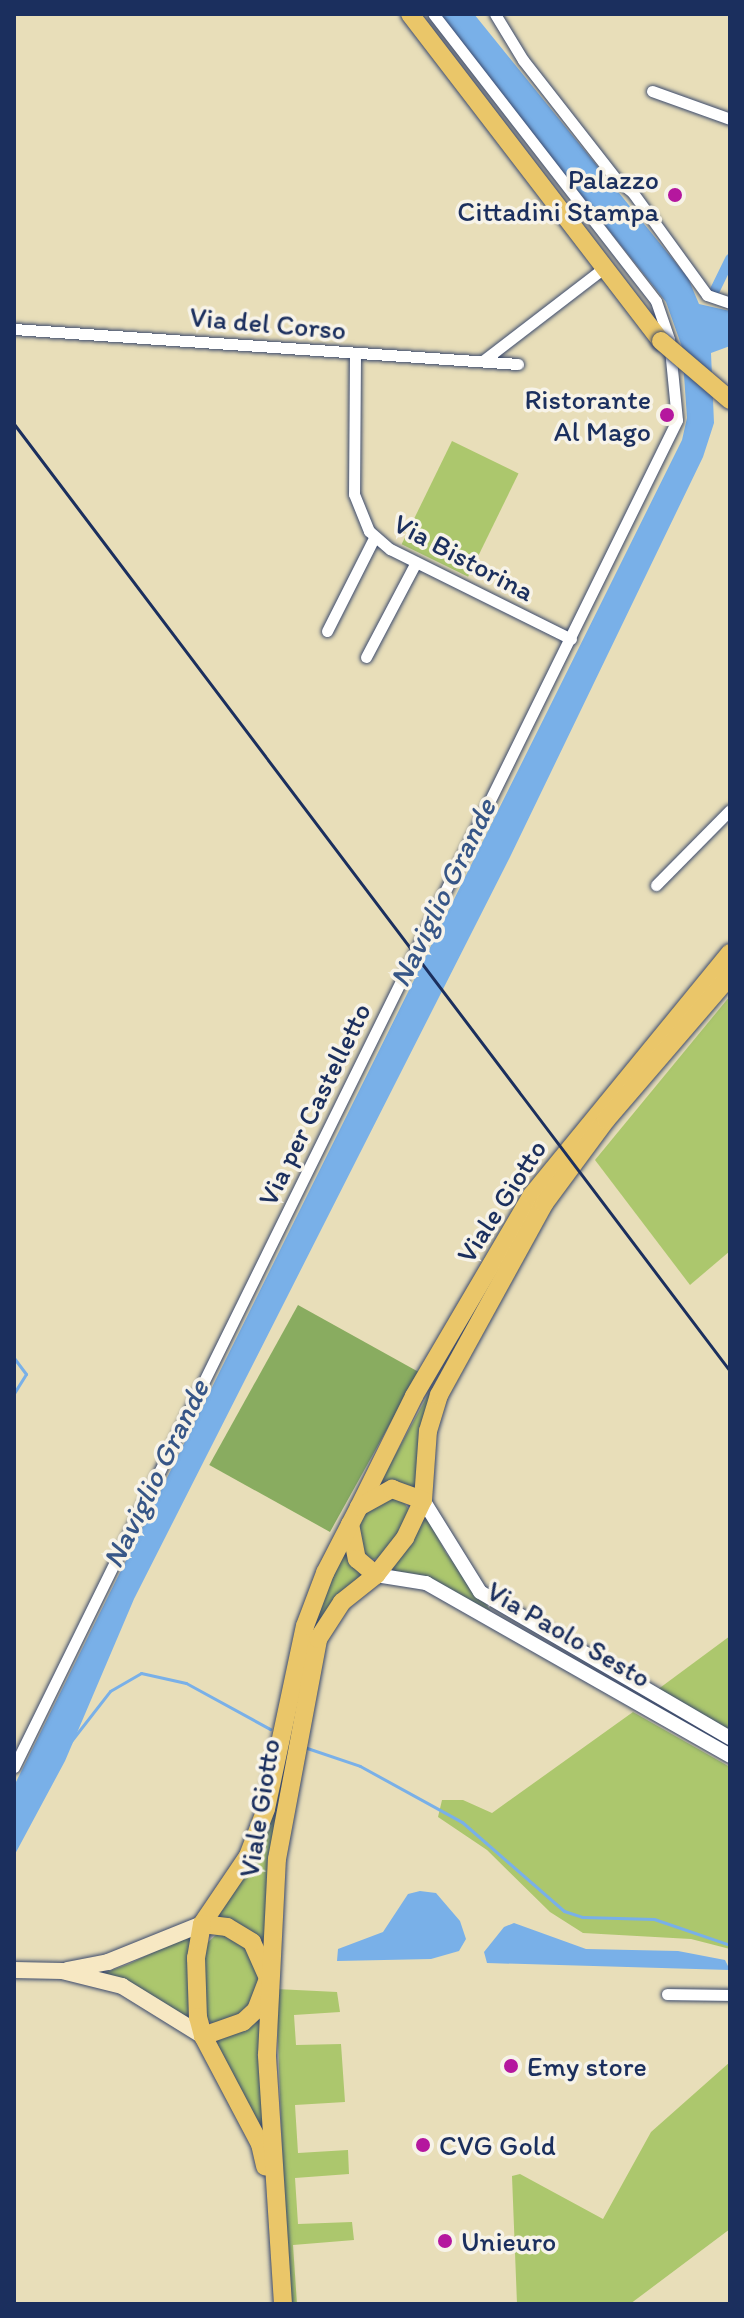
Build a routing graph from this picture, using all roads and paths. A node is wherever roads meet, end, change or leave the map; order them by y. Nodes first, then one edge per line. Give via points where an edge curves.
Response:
1 (410, 14) edge
2 (433, 14) edge
3 (495, 14) edge
4 (652, 91) dead end
5 (515, 119) junction
6 (730, 119) edge
7 (500, 132) junction
8 (604, 268) junction
9 (729, 302) edge
10 (14, 329) edge
11 (355, 355) junction
12 (483, 361) junction
13 (518, 364) dead end
14 (730, 400) edge
15 (374, 538) junction
16 (416, 562) junction
17 (327, 631) dead end
18 (571, 639) junction
19 (366, 657) dead end
20 (730, 810) edge
21 (656, 885) dead end
22 (730, 953) edge
23 (730, 976) edge
24 (423, 1500) junction
25 (359, 1507) junction
26 (350, 1524) junction
27 (376, 1575) junction
28 (730, 1738) edge
29 (730, 1756) edge
30 (14, 1767) edge
31 (202, 1924) junction
32 (14, 1970) edge
33 (62, 1971) junction
34 (268, 1978) junction
35 (667, 1994) dead end
36 (730, 1995) edge
37 (203, 2036) junction
38 (276, 2207) junction
39 (283, 2304) edge

1 - 7 main road
2 - 5 street
3 - 9 street via 523,60 616,179 633,193 707,295
4 - 6 street
5 - 7 street
5 - 18 street, Via per Castelletto via 656,301 669,339 677,420
7 - 8 main road
8 - 12 street
8 - 14 main road, bridge via 661,341
10 - 11 street, Via del Corso
11 - 12 street, Via del Corso
11 - 15 street, Via Bistorina via 354,494
12 - 13 street, Via del Corso
15 - 16 street, Via Bistorina
15 - 17 street
16 - 18 street, Via Bistorina
16 - 19 street
18 - 30 street, Via per Castelletto
20 - 21 street
22 - 25 main road, Viale Giotto via 532,1195 414,1396
23 - 24 main road, Viale Giotto via 606,1120 536,1217 439,1395 428,1431
24 - 25 main road via 392,1489
24 - 27 main road, Viale Giotto via 405,1538
24 - 28 street, Via Paolo Sesto via 480,1592
25 - 26 main road, Viale Giotto
26 - 27 main road via 357,1559
26 - 31 main road, Viale Giotto via 305,1626 266,1809 248,1856
27 - 29 street, Via Paolo Sesto via 426,1583
27 - 34 main road, Viale Giotto via 342,1602 318,1639 277,1859
31 - 33 main road via 108,1962
31 - 34 main road, Viale Giotto via 240,1933 252,1942
31 - 37 main road, Viale Giotto via 195,1996
32 - 33 main road
33 - 37 main road via 122,1986
34 - 37 main road, Viale Giotto via 256,2010 243,2022
34 - 38 main road, Viale Giotto
35 - 36 street
37 - 38 main road, Viale Giotto via 260,2144
38 - 39 main road, Viale Giotto

